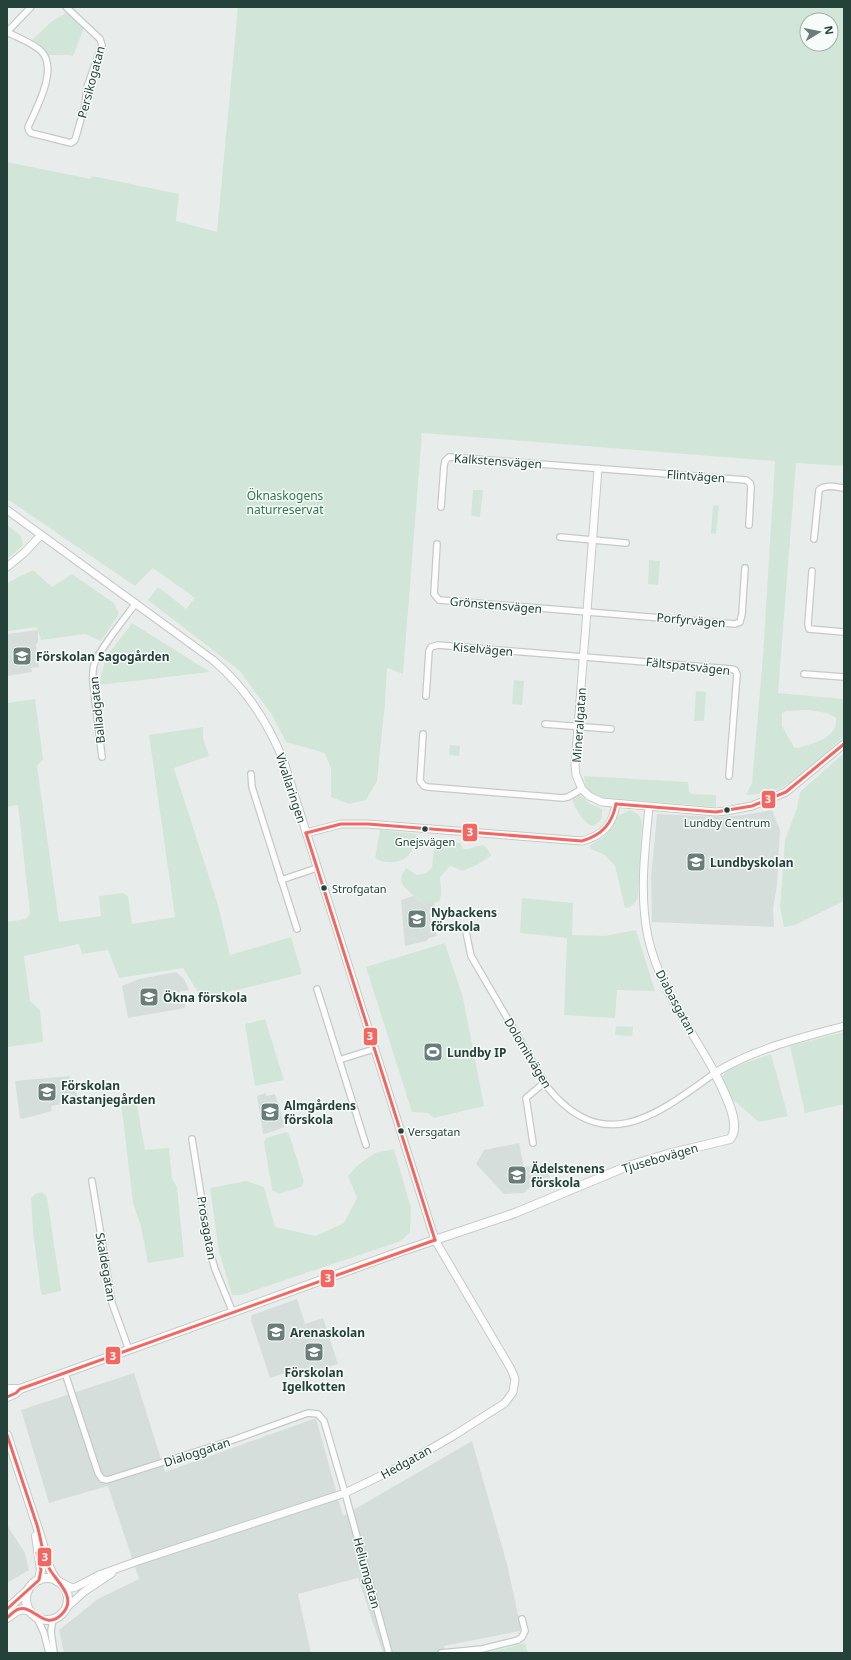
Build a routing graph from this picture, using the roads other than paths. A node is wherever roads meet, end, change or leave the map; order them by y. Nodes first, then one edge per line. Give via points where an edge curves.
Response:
1 (30, 7) edge
2 (66, 7) edge
3 (7, 32) edge
4 (598, 469) junction
5 (844, 488) edge
6 (441, 507) dead end
7 (7, 510) edge
8 (749, 525) dead end
9 (41, 535) junction
10 (560, 537) dead end
11 (814, 539) dead end
12 (593, 540) junction
13 (626, 543) dead end
14 (437, 544) dead end
15 (7, 567) edge
16 (745, 568) dead end
17 (812, 571) dead end
18 (136, 603) junction
19 (588, 612) junction
20 (844, 632) edge
21 (584, 657) junction
22 (804, 674) dead end
23 (844, 677) edge
24 (426, 696) dead end
25 (545, 724) dead end
26 (578, 727) junction
27 (611, 729) dead end
28 (423, 734) dead end
29 (844, 744) edge
30 (102, 757) dead end
31 (251, 774) dead end
32 (729, 776) dead end
33 (582, 789) junction
34 (616, 804) junction
35 (648, 807) junction
36 (306, 833) junction
37 (317, 868) junction
38 (282, 880) junction
39 (297, 929) dead end
40 (466, 932) dead end
41 (317, 989) dead end
42 (844, 1026) edge
43 (374, 1049) junction
44 (339, 1060) junction
45 (715, 1073) junction
46 (545, 1082) junction
47 (192, 1139) dead end
48 (533, 1143) dead end
49 (366, 1145) dead end
50 (92, 1181) dead end
51 (435, 1240) junction
52 (233, 1313) junction
53 (129, 1350) junction
54 (64, 1373) junction
55 (7, 1389) edge
56 (20, 1389) junction
57 (7, 1397) edge
58 (7, 1435) edge
59 (345, 1493) junction
60 (35, 1521) junction
61 (123, 1567) junction
62 (39, 1580) junction
63 (58, 1582) junction
64 (29, 1590) junction
65 (66, 1608) junction
66 (7, 1609) edge
67 (33, 1614) junction
68 (7, 1618) edge
69 (53, 1619) junction
70 (522, 1619) dead end
71 (454, 1652) edge
72 (49, 1653) edge
73 (54, 1653) edge
74 (389, 1653) edge
75 (441, 1653) edge

1 - 3 street
2 - 3 street, Persikogatan via 100,39 102,45 87,87 85,105 72,143 29,131 28,127 47,82 47,60 38,49
4 - 6 street, Kalkstensvägen via 449,457 444,466
4 - 8 street, Flintvägen via 746,480 752,487
4 - 12 street, Mineralgatan
5 - 11 street via 827,486 819,490
7 - 9 street, Vivallaringen
9 - 15 street via 24,554
9 - 18 street, Vivallaringen
10 - 12 street
12 - 13 street
12 - 19 street, Mineralgatan
14 - 19 street, Grönstensvägen via 434,594 439,600
16 - 19 street, Porfyrvägen via 742,614 740,622 735,624
17 - 20 street via 809,629
18 - 30 street, Balladgatan via 99,655 92,674
18 - 36 street, Vivallaringen via 213,660 250,698 278,748
19 - 21 street, Mineralgatan
21 - 24 street, Kiselvägen via 435,646 429,651
21 - 26 street, Mineralgatan
21 - 32 street, Fältspatsvägen via 735,670 737,674
22 - 23 street
25 - 26 street
26 - 27 street
26 - 33 street, Mineralgatan via 575,765
28 - 33 street via 420,781 424,786 563,798
29 - 35 street via 786,792 752,806 716,812
31 - 38 street via 252,787
33 - 34 street via 595,800
34 - 35 street
34 - 36 street via 615,812 606,829 595,837 582,841 361,824 341,824
35 - 45 street, Diabasgatan via 643,890 648,938 669,994
36 - 37 street, Vivallaringen
37 - 38 street
37 - 43 street, Vivallaringen
38 - 39 street
40 - 46 street, Dolomitvägen via 471,956
41 - 44 street
42 - 45 street via 762,1052
43 - 44 street
43 - 51 street, Vivallaringen
44 - 49 street
45 - 46 street, Dolomitvägen via 651,1116 618,1124 594,1122 574,1112 562,1103
45 - 51 main road, Tjusebovägen via 734,1121 734,1133 730,1139 628,1166 515,1213
46 - 48 street via 526,1098
47 - 52 street, Prosagatan via 210,1252
50 - 53 street, Skaldegatan via 112,1303
51 - 52 main road
51 - 59 street, Hedgatan via 511,1369 515,1379 513,1392 505,1402 453,1436 398,1468
52 - 53 main road
53 - 54 main road
54 - 56 main road
54 - 59 street, Dialoggatan via 102,1479 130,1474 308,1413 318,1414 324,1421
55 - 56 main road
56 - 57 main road
58 - 60 main road
59 - 61 street, Hedgatan
59 - 74 street, Heliumgatan
60 - 62 main road via 41,1570
60 - 63 main road via 45,1558
61 - 63 street, Hedgatan via 98,1575 72,1588
61 - 65 street, Hedgatan via 85,1591
62 - 63 main road via 47,1578
62 - 64 main road
63 - 65 main road via 68,1595
64 - 66 main road
64 - 67 main road via 26,1596 27,1604
65 - 69 main road
67 - 68 main road via 18,1609
67 - 69 main road via 46,1620
67 - 72 street via 44,1633
69 - 73 street via 51,1631
70 - 71 street via 525,1631 518,1640 482,1649
71 - 75 street

